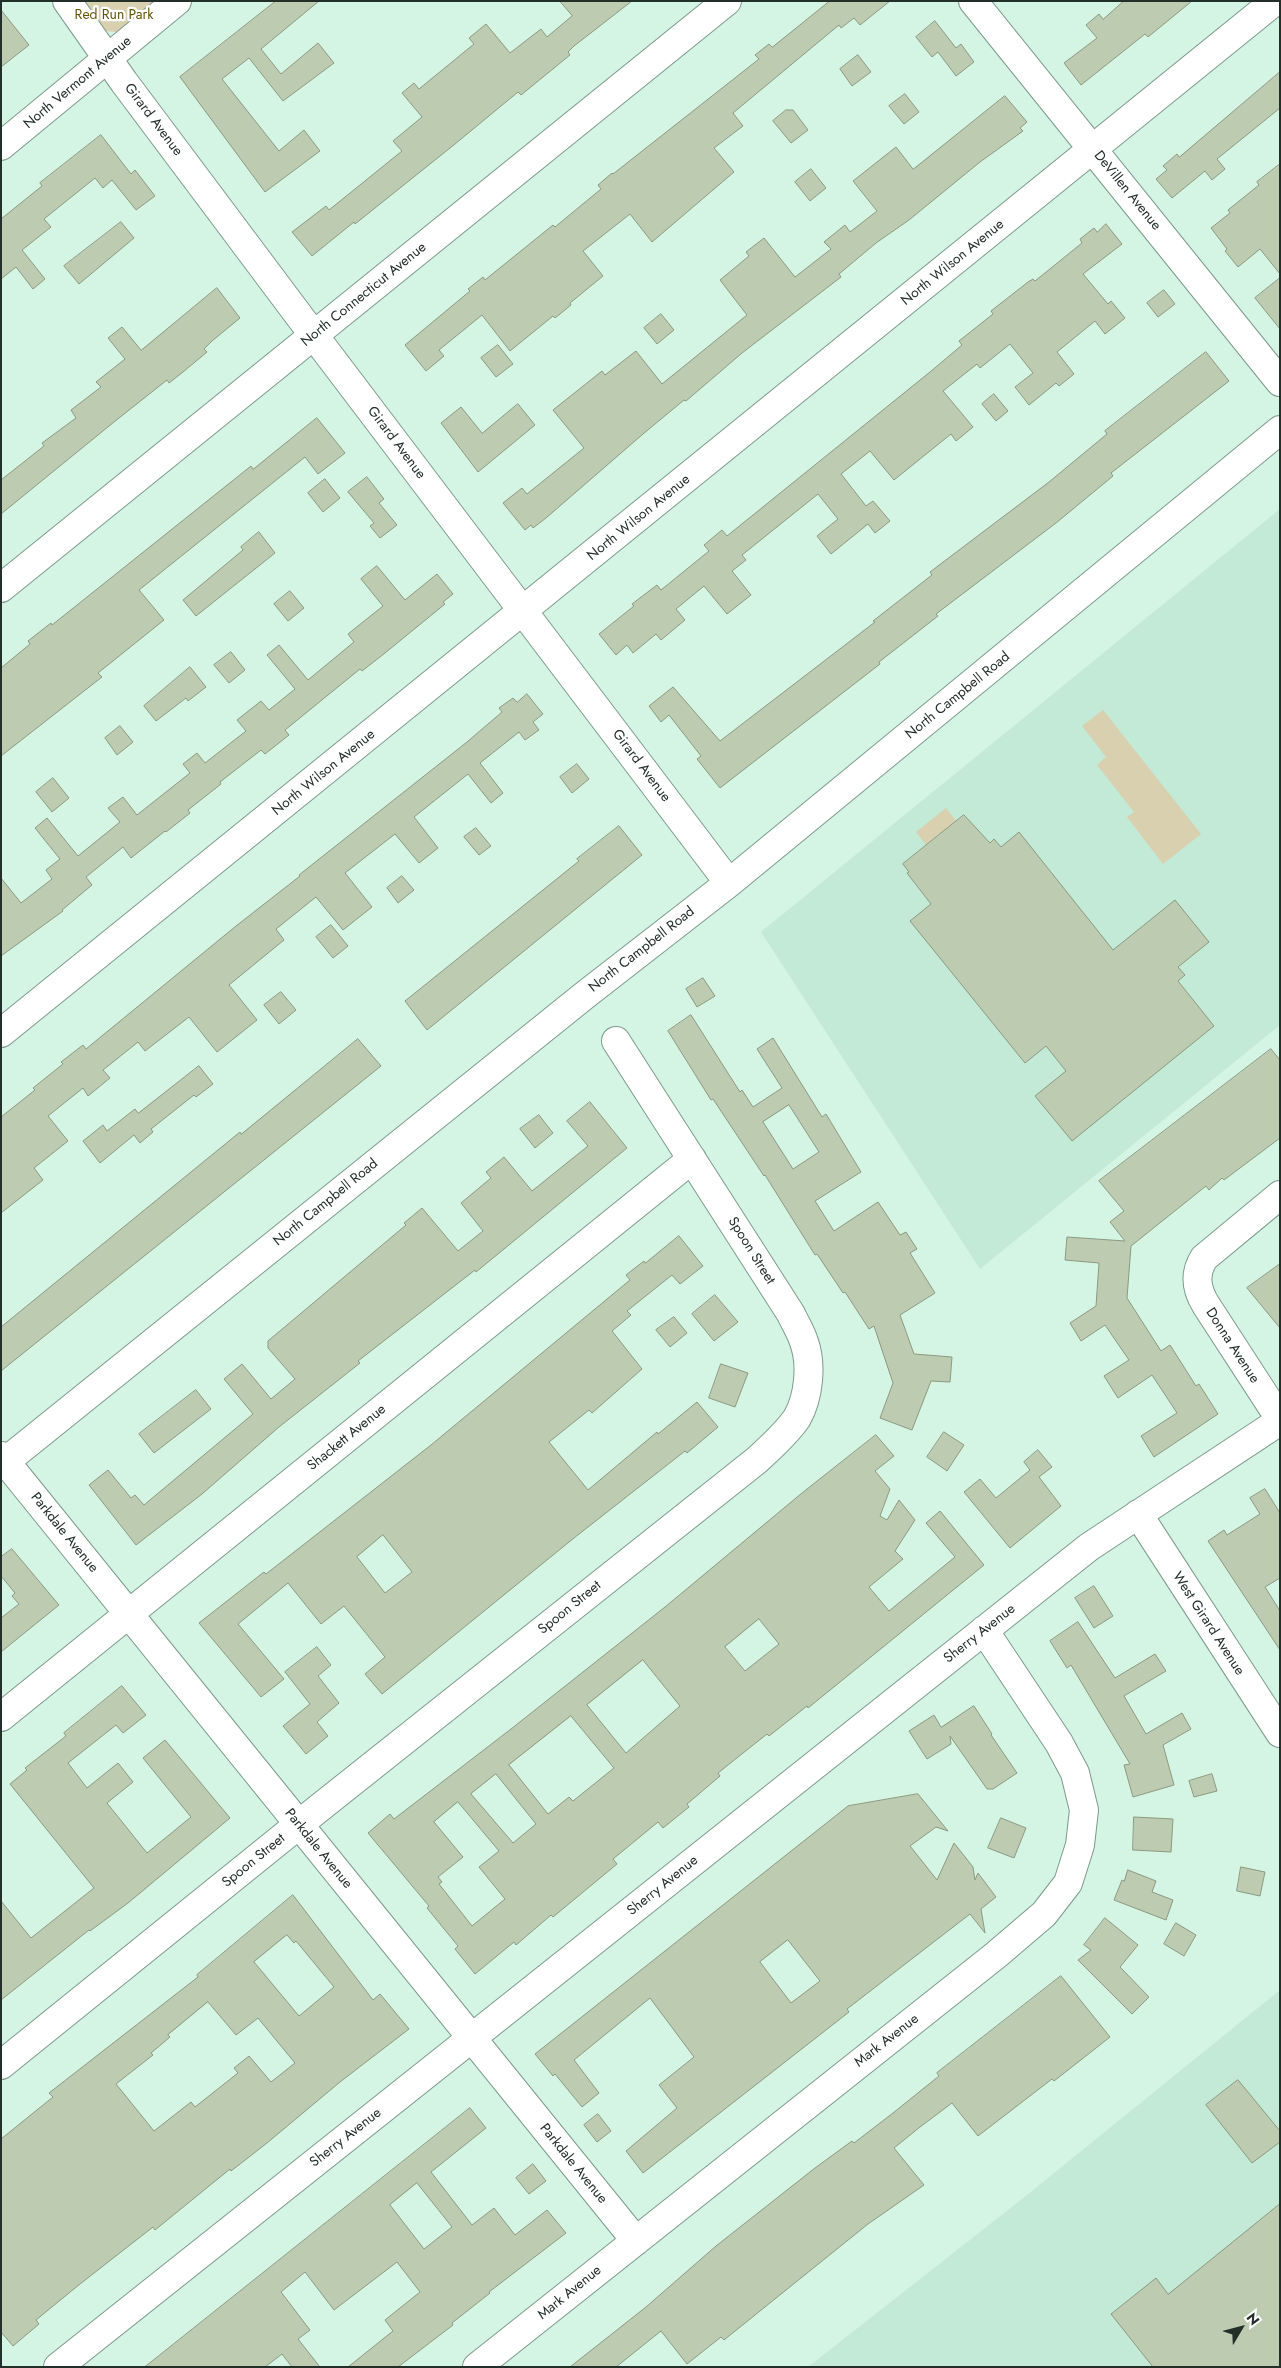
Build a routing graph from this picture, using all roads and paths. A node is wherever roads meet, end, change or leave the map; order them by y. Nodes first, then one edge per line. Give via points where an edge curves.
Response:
1 (67, 1) edge
2 (177, 1) edge
3 (727, 1) edge
4 (973, 1) edge
5 (1275, 1) edge
6 (107, 58) junction
7 (1, 146) edge
8 (1093, 150) junction
9 (314, 336) junction
10 (1280, 382) edge
11 (1280, 430) edge
12 (1, 588) edge
13 (524, 612) junction
14 (729, 883) junction
15 (1, 1033) edge
16 (616, 1041) dead end
17 (692, 1159) junction
18 (1280, 1195) edge
19 (1280, 1420) edge
20 (3, 1461) edge
21 (1138, 1514) junction
22 (129, 1614) junction
23 (984, 1630) junction
24 (1, 1717) edge
25 (1280, 1733) edge
26 (299, 1824) junction
27 (471, 2039) junction
28 (1, 2065) edge
29 (636, 2241) junction
30 (58, 2367) edge
31 (477, 2367) edge

1 - 6 street, Girard Avenue
2 - 6 street, North Vermont Avenue
3 - 9 street, North Connecticut Avenue
4 - 8 street, DeVillen Avenue
5 - 8 street, North Wilson Avenue
6 - 7 street, North Vermont Avenue
6 - 9 street, Girard Avenue
8 - 10 street, DeVillen Avenue
8 - 13 street, North Wilson Avenue
9 - 12 street, North Connecticut Avenue
9 - 13 street, Girard Avenue
11 - 14 street, North Campbell Road
13 - 14 street, Girard Avenue
13 - 15 street, North Wilson Avenue
14 - 20 street, North Campbell Road
16 - 17 street, Spoon Street
17 - 22 street, Shackett Avenue
17 - 26 street, Spoon Street via 791,1314 805,1342 809,1369 806,1392 797,1417 756,1460
18 - 19 street, Donna Avenue via 1210,1251 1198,1268 1197,1282 1200,1294
19 - 21 street, Sherry Avenue
20 - 22 street, Parkdale Avenue
21 - 23 street, Sherry Avenue via 1089,1547
21 - 25 street, West Girard Avenue
22 - 24 street, Shackett Avenue
22 - 26 street, Parkdale Avenue
23 - 27 street, Sherry Avenue
23 - 29 street, Mark Avenue via 1076,1773 1084,1810 1080,1845 1068,1883 1044,1914 1023,1933
26 - 27 street, Parkdale Avenue
26 - 28 street, Spoon Street
27 - 29 street, Parkdale Avenue
27 - 30 street, Sherry Avenue
29 - 31 street, Mark Avenue

